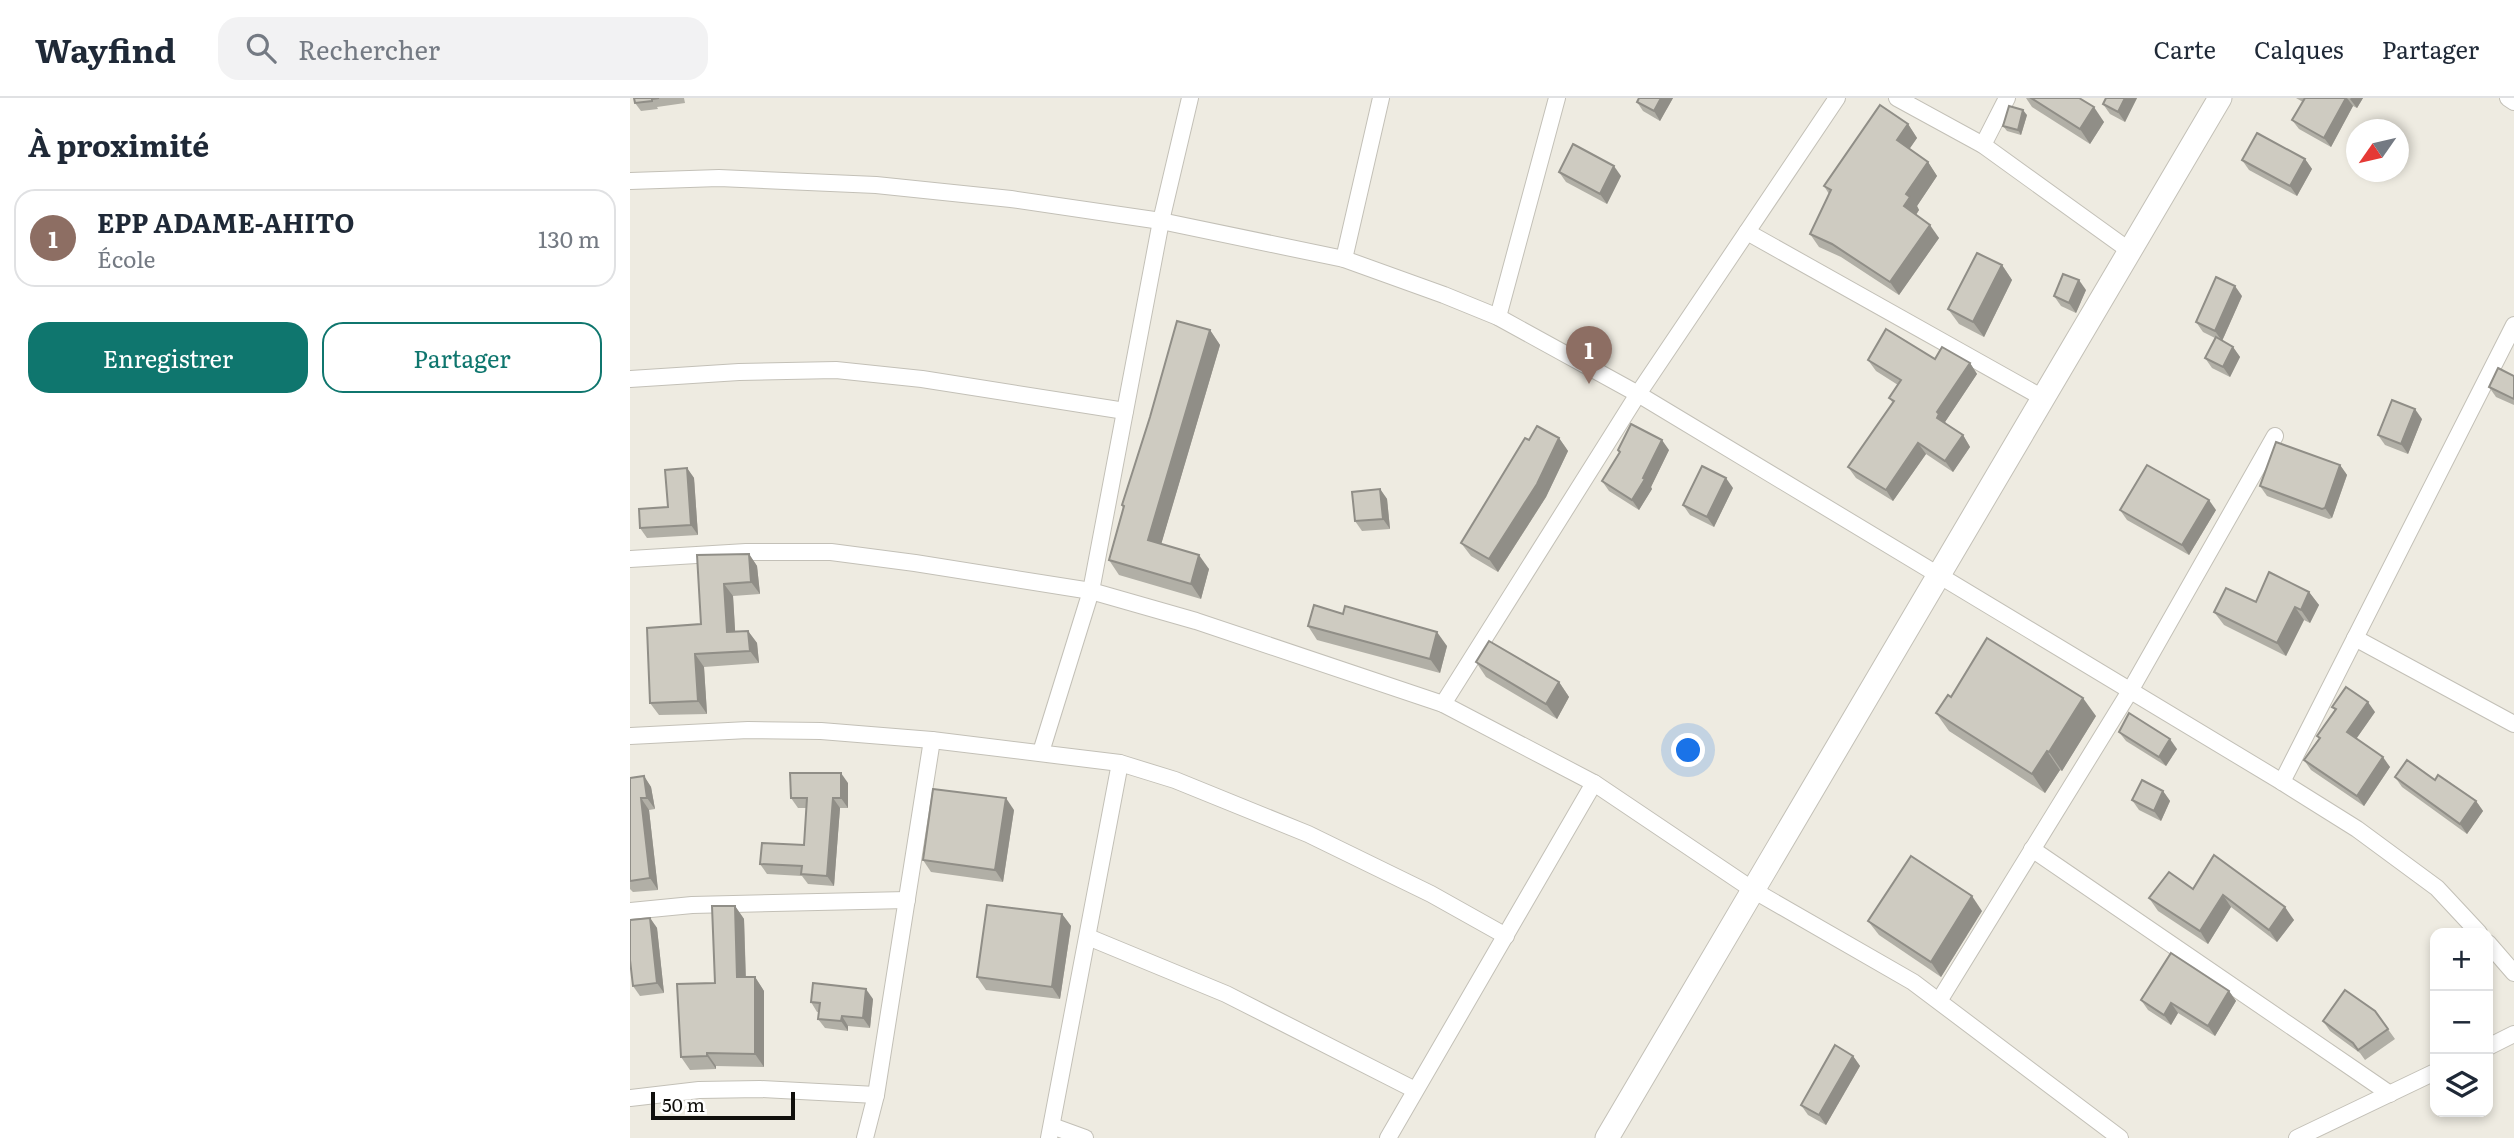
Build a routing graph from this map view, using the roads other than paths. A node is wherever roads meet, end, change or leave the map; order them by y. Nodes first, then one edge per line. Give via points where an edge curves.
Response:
1 (1190, 98) edge
2 (1381, 98) edge
3 (1557, 98) edge
4 (1837, 98) edge
5 (1896, 98) edge
6 (2007, 98) edge
7 (2220, 98) edge
8 (2508, 98) edge
9 (2514, 102) edge
10 (1983, 145) junction
11 (630, 181) edge
12 (1161, 221) junction
13 (1747, 232) junction
14 (2130, 251) junction
15 (1344, 259) junction
16 (1498, 317) junction
17 (2514, 325) edge
18 (630, 379) edge
19 (1638, 394) junction
20 (2043, 398) junction
21 (1125, 411) junction
22 (2275, 436) dead end
23 (630, 559) edge
24 (1938, 576) junction
25 (1091, 591) junction
26 (2355, 638) junction
27 (2130, 691) junction
28 (1443, 704) junction
29 (2514, 724) edge
30 (630, 736) edge
31 (932, 740) junction
32 (1041, 752) junction
33 (1119, 763) junction
34 (2282, 782) junction
35 (1594, 783) junction
36 (2032, 849) junction
37 (1753, 890) junction
38 (907, 900) junction
39 (630, 911) edge
40 (2474, 928) edge
41 (1506, 936) junction
42 (1088, 937) junction
43 (2493, 949) edge
44 (2514, 973) edge
45 (1939, 1001) junction
46 (2514, 1034) edge
47 (2493, 1044) edge
48 (2430, 1074) edge
49 (1415, 1090) junction
50 (2390, 1094) junction
51 (876, 1095) junction
52 (630, 1098) edge
53 (1050, 1132) edge
54 (865, 1138) edge
55 (1085, 1138) edge
56 (1388, 1138) edge
57 (1607, 1138) edge
58 (2120, 1138) edge
59 (2297, 1138) edge

1 - 12 street
2 - 15 street
3 - 16 street
4 - 13 street
5 - 10 street
6 - 10 street
7 - 14 main road
8 - 9 street
10 - 14 street
11 - 12 street via 719,178 876,184
12 - 15 street
12 - 21 street
13 - 19 street
13 - 20 street
14 - 20 main road
15 - 16 street
16 - 19 street
17 - 26 street
18 - 21 street via 836,370
19 - 24 street
19 - 28 street
20 - 24 main road
21 - 25 street
22 - 27 street
23 - 25 street via 831,552
24 - 27 street
24 - 37 main road
25 - 28 street via 1196,621
25 - 32 street
26 - 29 street
26 - 34 street
27 - 34 street
27 - 36 street
28 - 35 street
30 - 31 street via 772,730
31 - 32 street
31 - 38 street
32 - 33 street
33 - 41 street via 1175,780 1308,834
33 - 42 street
34 - 40 street via 2357,829 2437,888
35 - 37 street
35 - 41 street
36 - 45 street
36 - 50 street
37 - 45 street
37 - 57 main road
38 - 39 street via 692,905
38 - 51 street
41 - 49 street
42 - 49 street via 1226,994
42 - 53 street
43 - 44 street
45 - 58 street
46 - 47 street
48 - 50 street
49 - 56 street
50 - 59 street
51 - 52 street via 760,1089
51 - 54 street
53 - 55 street

